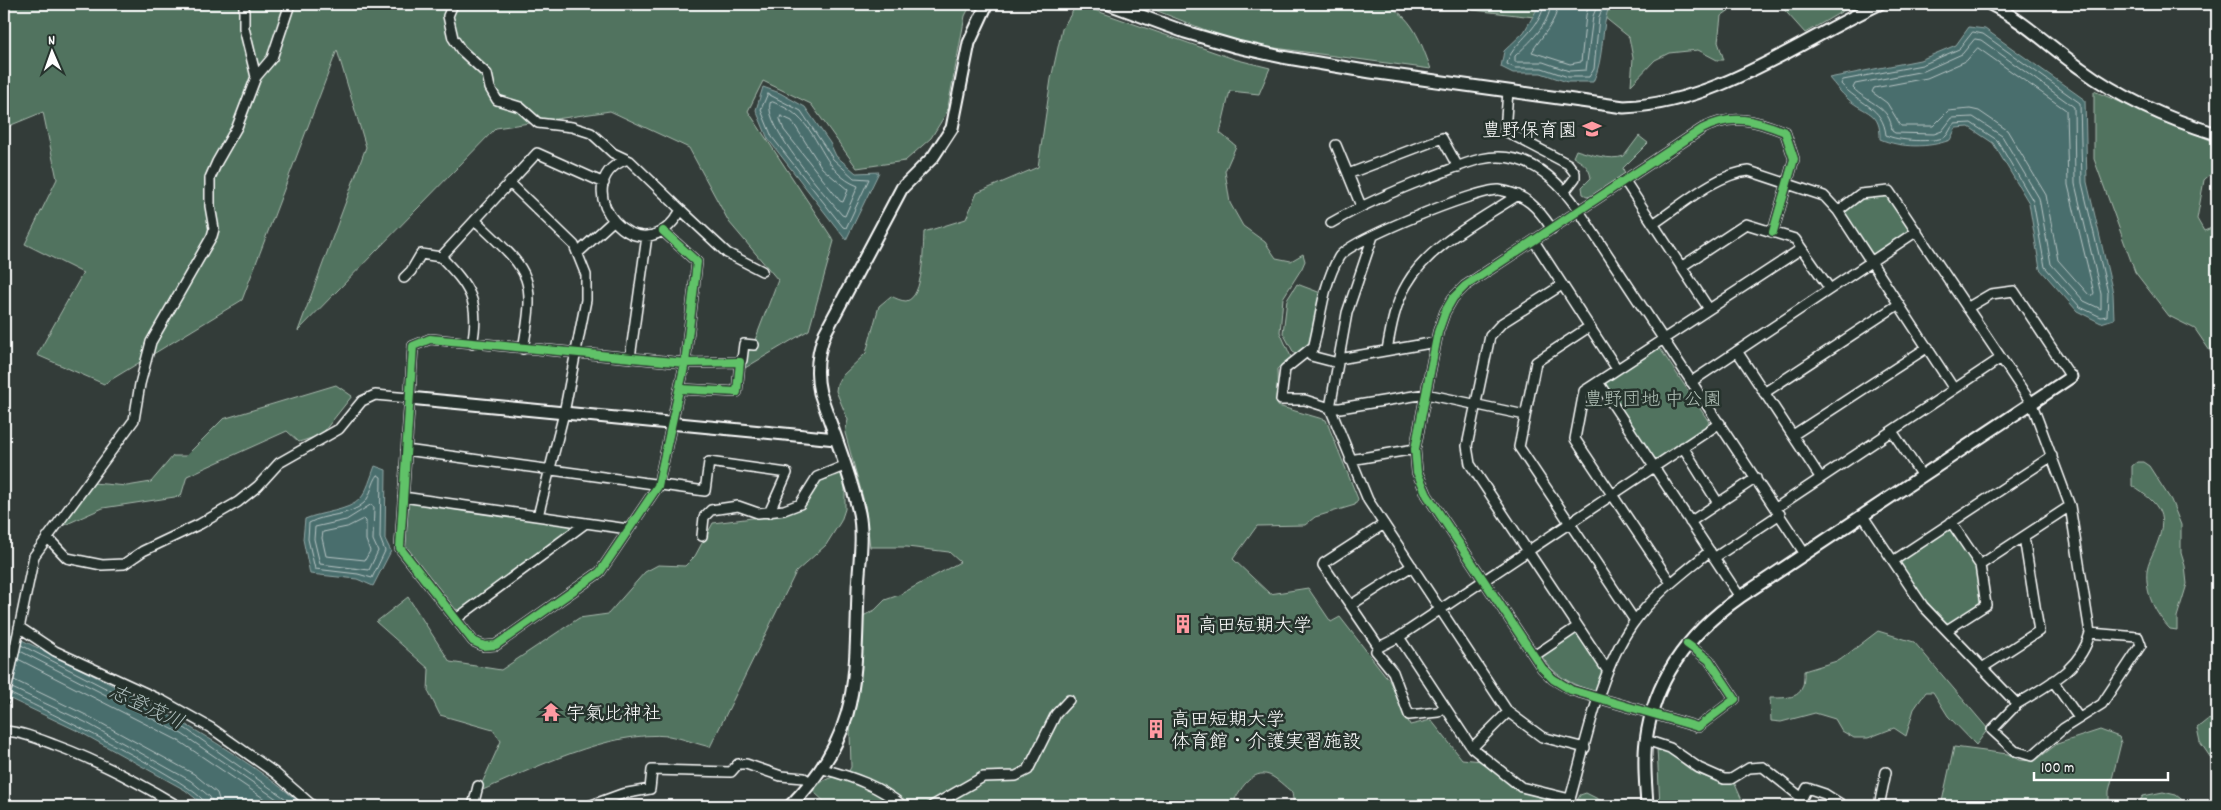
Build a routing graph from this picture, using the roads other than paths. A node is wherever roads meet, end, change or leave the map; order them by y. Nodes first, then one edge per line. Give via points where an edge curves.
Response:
1 (244, 4) edge
2 (290, 4) edge
3 (453, 4) edge
4 (987, 4) edge
5 (1109, 4) edge
6 (1879, 4) edge
7 (1990, 4) edge
8 (256, 77) junction
9 (1508, 91) junction
10 (2217, 134) edge
11 (1336, 145) dead end
12 (625, 160) junction
13 (1458, 167) junction
14 (1348, 174) junction
15 (1625, 181) junction
16 (510, 182) junction
17 (604, 183) junction
18 (1787, 183) junction
19 (1565, 191) junction
20 (1518, 195) junction
21 (1360, 206) junction
22 (681, 210) junction
23 (1579, 211) junction
24 (1838, 211) junction
25 (475, 220) junction
26 (613, 221) junction
27 (1331, 223) dead end
28 (1653, 224) junction
29 (1552, 229) junction
30 (662, 231) junction
31 (1917, 231) junction
32 (1773, 232) junction
33 (647, 236) junction
34 (1374, 236) junction
35 (1534, 241) junction
36 (1801, 249) junction
37 (579, 252) junction
38 (441, 257) junction
39 (1871, 262) junction
40 (1681, 267) junction
41 (762, 271) dead end
42 (404, 278) dead end
43 (1562, 285) junction
44 (1830, 289) junction
45 (1899, 304) junction
46 (1967, 308) junction
47 (1709, 309) junction
48 (1590, 328) junction
49 (1663, 339) junction
50 (1436, 342) junction
51 (472, 344) junction
52 (754, 345) dead end
53 (1314, 346) junction
54 (1928, 347) junction
55 (522, 349) junction
56 (1387, 350) junction
57 (1736, 351) junction
58 (574, 354) junction
59 (630, 358) junction
60 (2001, 358) junction
61 (1339, 361) junction
62 (740, 362) junction
63 (685, 363) junction
64 (1617, 369) junction
65 (2071, 377) joint
66 (1598, 382) junction
67 (1691, 382) junction
68 (1954, 388) junction
69 (680, 389) junction
70 (1764, 393) junction
71 (1426, 394) junction
72 (409, 398) junction
73 (1476, 404) junction
74 (2032, 404) junction
75 (1330, 408) junction
76 (564, 413) junction
77 (1525, 415) junction
78 (1720, 423) junction
79 (672, 424) junction
80 (1892, 431) junction
81 (1793, 435) junction
82 (836, 439) junction
83 (1683, 447) junction
84 (1415, 449) junction
85 (406, 450) junction
86 (2052, 456) junction
87 (1350, 460) junction
88 (844, 466) junction
89 (1654, 467) junction
90 (550, 470) junction
91 (1922, 476) junction
92 (1820, 477) junction
93 (1756, 478) junction
94 (658, 486) junction
95 (1612, 495) junction
96 (403, 497) junction
97 (1718, 502) junction
98 (2070, 506) junction
99 (1778, 511) junction
100 (769, 513) junction
101 (538, 516) junction
102 (1863, 516) junction
103 (1690, 522) junction
104 (1951, 522) junction
105 (586, 523) junction
106 (1569, 523) junction
107 (1384, 524) junction
108 (628, 529) junction
109 (702, 536) dead end
110 (47, 537) junction
111 (2024, 537) junction
112 (1527, 551) junction
113 (1806, 554) junction
114 (1712, 555) junction
115 (1893, 561) junction
116 (1980, 565) junction
117 (1412, 566) junction
118 (1484, 579) junction
119 (1671, 583) junction
120 (1740, 597) junction
121 (1351, 606) junction
122 (1440, 608) junction
123 (456, 619) junction
124 (1635, 621) junction
125 (1578, 627) junction
126 (18, 629) junction
127 (1947, 630) junction
128 (2090, 633) junction
129 (1399, 636) junction
130 (1687, 644) junction
131 (1379, 648) junction
132 (1534, 656) junction
133 (1982, 668) junction
134 (1607, 670) junction
135 (2053, 681) junction
136 (1600, 699) junction
137 (1069, 700) dead end
138 (4, 701) edge
139 (2017, 704) junction
140 (1444, 707) junction
141 (1508, 712) junction
142 (1652, 713) junction
143 (2079, 718) junction
144 (4, 730) edge
145 (1646, 740) junction
146 (1472, 748) junction
147 (1585, 748) junction
148 (823, 768) junction
149 (1886, 772) dead end
150 (812, 783) junction
151 (478, 786) dead end
152 (178, 806) edge
153 (314, 806) edge
154 (473, 806) edge
155 (589, 806) edge
156 (790, 806) edge
157 (903, 806) edge
158 (932, 806) edge
159 (1647, 806) edge
160 (1844, 806) edge
161 (1880, 806) edge

1 - 8 street via 244,28
2 - 8 street via 272,58
3 - 12 street via 448,16 453,38 487,74 497,100 520,107 538,123 584,130
4 - 82 street via 969,43 952,128 933,157 902,188 821,344 817,381
5 - 9 street via 1178,29 1251,50 1329,65
6 - 9 street via 1712,89 1670,102 1617,106
7 - 10 street via 2120,95 2155,113
8 - 110 street via 237,127 210,178 212,236 151,342 134,420
9 - 19 street via 1504,131 1568,164 1575,178
11 - 14 street
12 - 17 street via 619,162
12 - 22 street via 630,161
13 - 14 street via 1442,138
13 - 19 street via 1482,159 1519,160 1551,176
13 - 21 street
14 - 21 street
15 - 18 street via 1709,125 1750,120 1785,132 1794,159
15 - 23 street
15 - 28 street
16 - 17 street via 538,153
16 - 25 street
16 - 37 street
17 - 26 street via 603,200
18 - 24 street via 1824,196
18 - 28 street via 1749,171 1730,174
18 - 32 street
19 - 23 street
20 - 29 street via 1538,208
20 - 34 street via 1486,190
20 - 56 street via 1436,250 1416,270 1398,303
21 - 27 street
22 - 30 street
22 - 41 street via 727,253
23 - 29 street
23 - 49 street
24 - 31 street via 1860,194 1890,191
24 - 39 street
25 - 38 street
25 - 55 street via 513,256 526,278 530,301
26 - 33 street via 629,232
26 - 37 street
28 - 40 street
29 - 35 street
30 - 33 street
30 - 63 street via 698,262
31 - 39 street
31 - 46 street
32 - 36 street via 1796,239
32 - 40 street via 1746,224
33 - 59 street
34 - 53 street via 1340,255 1324,294
34 - 61 street via 1353,293
35 - 43 street
35 - 50 street via 1465,286 1453,298
36 - 44 street
36 - 47 street
37 - 58 street via 587,291
38 - 42 street via 420,254
38 - 51 street via 464,281 472,297 475,321
39 - 44 street
39 - 45 street
40 - 47 street
43 - 48 street
43 - 73 street via 1490,336
44 - 57 street
45 - 54 street
45 - 70 street
46 - 60 street
46 - 65 street via 1991,294 2014,292
47 - 49 street
48 - 64 street
48 - 77 street via 1536,362
49 - 64 street
49 - 67 street
50 - 56 street
50 - 71 street
51 - 55 street
51 - 72 street via 430,339 413,346
52 - 62 street via 744,344
53 - 61 street via 1312,356
53 - 75 street via 1285,369 1282,400 1305,400
54 - 68 street
54 - 81 street
55 - 58 street
56 - 61 street
57 - 67 street
57 - 70 street
58 - 59 street
58 - 76 street
59 - 63 street
60 - 68 street
60 - 74 street
61 - 75 street
62 - 63 street
62 - 69 street via 737,392
63 - 69 street
64 - 66 street
65 - 74 street
66 - 89 street
66 - 95 street via 1584,391 1575,439
67 - 78 street
68 - 80 street
69 - 79 street
70 - 81 street
71 - 73 street
71 - 75 street
71 - 84 street
72 - 76 street
72 - 85 street
72 - 110 street via 375,395 362,401 339,429 279,463 238,502 124,564 102,565 67,558
73 - 77 street
73 - 112 street via 1467,446 1470,464
74 - 86 street
74 - 91 street
75 - 87 street
76 - 79 street
76 - 90 street
77 - 106 street via 1519,447
78 - 83 street
78 - 93 street
79 - 82 street
79 - 94 street
80 - 91 street
80 - 92 street
81 - 92 street
82 - 88 street
83 - 89 street
83 - 97 street
84 - 87 street
84 - 118 street via 1416,472 1427,494
85 - 90 street
85 - 96 street
86 - 98 street
86 - 104 street
87 - 107 street via 1368,500
88 - 100 street via 815,479 810,490 795,506
88 - 148 street via 859,514 856,673 848,715
89 - 95 street
89 - 103 street
90 - 94 street
90 - 101 street
91 - 102 street
92 - 99 street
93 - 97 street
93 - 99 street
94 - 100 street via 705,491 709,462 787,473
94 - 108 street
95 - 106 street
95 - 119 street
96 - 101 street
96 - 123 street via 400,548
97 - 103 street
98 - 111 street
98 - 128 street
99 - 113 street
99 - 114 street
100 - 109 street via 756,513 738,506 714,508 704,517
101 - 105 street
102 - 113 street
102 - 115 street
103 - 114 street
104 - 115 street
104 - 116 street
105 - 108 street
105 - 123 street
106 - 112 street
106 - 124 street
107 - 117 street
107 - 121 street via 1323,565
108 - 123 street via 600,572 496,645 476,643
110 - 126 street via 34,556
111 - 116 street
111 - 133 street via 2039,631
112 - 118 street
112 - 125 street
113 - 120 street
114 - 119 street
114 - 120 street
115 - 127 street via 1923,606
116 - 127 street via 1986,605
117 - 121 street
117 - 122 street
118 - 122 street
118 - 132 street
119 - 124 street
120 - 130 street via 1712,618
121 - 131 street
122 - 129 street
122 - 141 street
124 - 134 street
125 - 132 street
125 - 134 street
126 - 138 street
126 - 153 street via 55,651 163,701 211,728 275,773
127 - 133 street
128 - 135 street via 2077,660
128 - 143 street via 2138,637 2141,644 2106,699
129 - 131 street
129 - 140 street
130 - 142 street via 1668,673
130 - 142 street via 1709,660 1735,699 1698,727
131 - 140 street via 1376,651 1393,672 1409,715 1438,712
132 - 136 street via 1561,685
133 - 139 street
134 - 136 street
135 - 139 street
135 - 143 street
136 - 142 street
136 - 147 street
137 - 158 street via 1056,714 1028,770 1016,776 983,777
139 - 143 street via 1992,730 2015,752 2032,756
140 - 146 street
141 - 146 street
141 - 147 street via 1542,737
142 - 145 street
144 - 152 street via 81,754 126,775
145 - 159 street
145 - 160 street via 1670,748 1720,778 1730,779 1749,768 1763,767 1802,798 1807,788
146 - 147 street via 1521,787 1570,799
148 - 150 street
148 - 157 street via 862,780
149 - 161 street
150 - 155 street via 804,778 781,776 746,764 738,764 732,772 652,770 650,789 622,794
150 - 156 street
151 - 154 street

